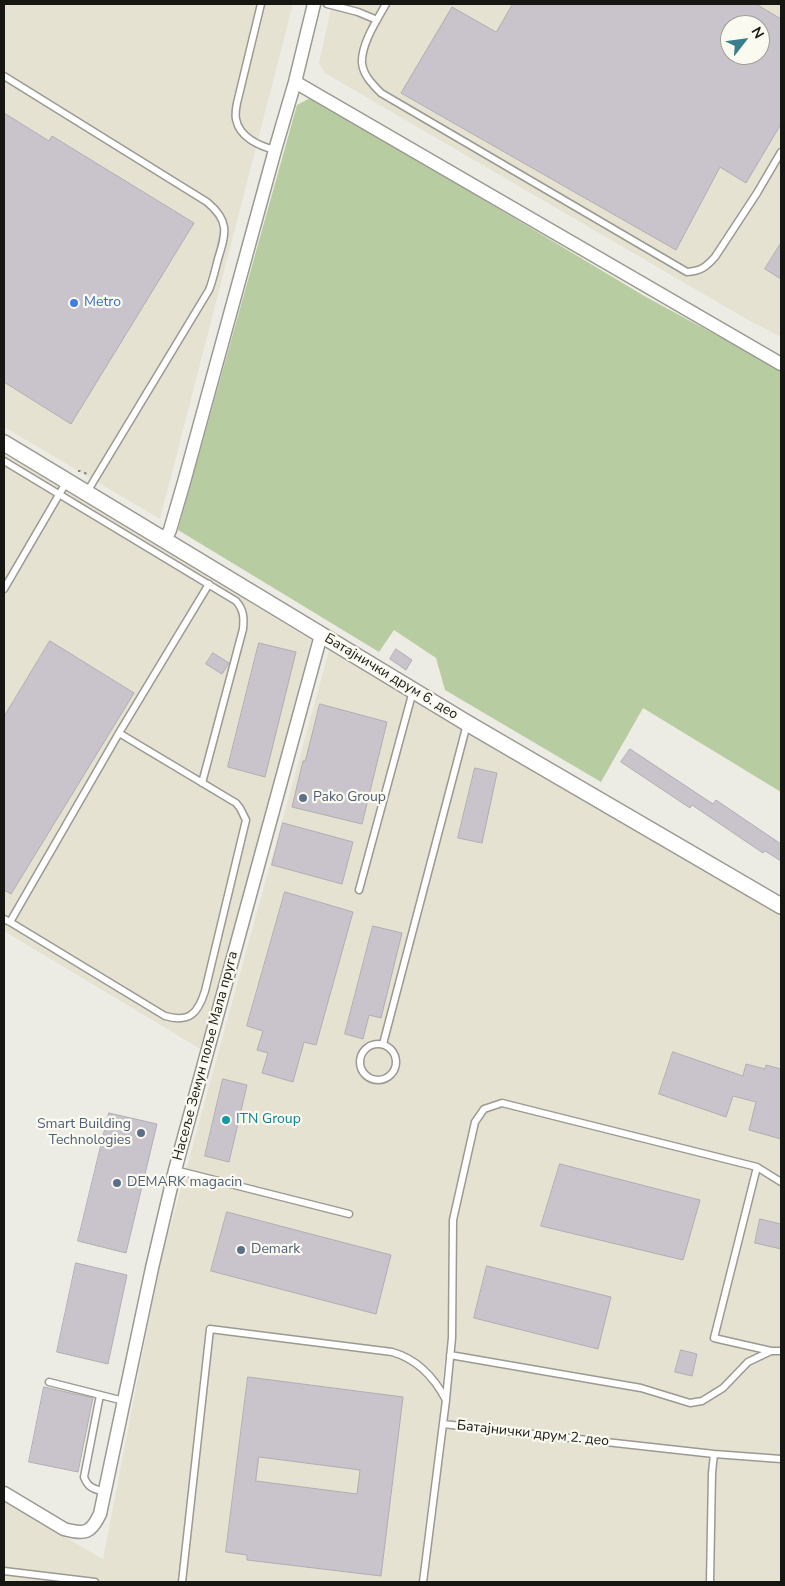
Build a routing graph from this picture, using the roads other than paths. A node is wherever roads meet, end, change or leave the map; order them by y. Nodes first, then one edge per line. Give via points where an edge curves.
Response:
1 (260, 4) edge
2 (314, 4) edge
3 (327, 4) edge
4 (386, 4) edge
5 (377, 20) junction
6 (4, 76) edge
7 (295, 82) junction
8 (275, 150) junction
9 (781, 152) edge
10 (781, 364) edge
11 (4, 443) edge
12 (4, 461) edge
13 (67, 482) junction
14 (87, 493) junction
15 (59, 494) junction
16 (165, 540) junction
17 (209, 584) junction
18 (4, 589) edge
19 (321, 635) junction
20 (413, 690) junction
21 (468, 723) junction
22 (119, 733) junction
23 (202, 783) junction
24 (359, 890) dead end
25 (781, 906) edge
26 (7, 920) edge
27 (384, 1044) junction
28 (757, 1167) junction
29 (175, 1170) junction
30 (781, 1182) edge
31 (349, 1214) dead end
32 (771, 1350) junction
33 (781, 1351) edge
34 (450, 1355) junction
35 (49, 1382) dead end
36 (100, 1395) junction
37 (446, 1400) junction
38 (124, 1401) junction
39 (443, 1424) junction
40 (714, 1454) junction
41 (781, 1459) edge
42 (104, 1492) junction
43 (4, 1493) edge
44 (4, 1571) edge
45 (49, 1580) edge
46 (95, 1582) edge
47 (182, 1582) edge
48 (423, 1582) edge
49 (710, 1582) edge

1 - 8 lane via 236,116 241,131 263,147
2 - 7 street
3 - 5 lane
4 - 5 lane
5 - 9 lane via 366,43 362,64 366,75 381,93 687,272 707,266 715,257
6 - 14 lane via 207,202 222,218 225,229 209,290
7 - 8 street
7 - 10 street
8 - 16 street via 184,482
11 - 13 street, Батајнички друм 6. део
12 - 15 lane
13 - 14 street, Батајнички друм 6. део
13 - 15 lane
14 - 16 street, Батајнички друм 6. део
15 - 17 lane
15 - 18 lane
16 - 19 street, Батајнички друм 6. део
17 - 22 lane
17 - 23 lane via 240,606 244,619
19 - 20 street, Батајнички друм 6. део
19 - 29 street, Насеље Земун поље Мала пруга
20 - 21 street, Батајнички друм 6. део
20 - 24 lane
21 - 25 street, Батајнички друм 6. део
21 - 27 lane
22 - 23 lane
22 - 26 lane
23 - 26 lane via 236,803 246,820 206,991 194,1013 180,1019 165,1016
27 - 27 lane via 394,1052 397,1064 387,1079 374,1080 364,1074 360,1058 372,1045
28 - 30 lane
28 - 32 lane via 714,1338
28 - 34 lane via 502,1103 484,1109 475,1122 453,1220
29 - 31 lane
29 - 38 street, Насеље Земун поље Мала пруга
32 - 33 lane
32 - 34 lane via 748,1362 723,1388 690,1403 641,1388
34 - 37 lane
35 - 36 lane
36 - 38 lane
36 - 42 lane via 84,1478 90,1488
37 - 39 lane
37 - 47 lane via 421,1366 402,1355 210,1329
38 - 42 street, Насеље Земун поље Мала пруга
39 - 40 lane, Батајнички друм 2. део
39 - 48 lane, Батајнички друм 2. део
40 - 41 lane, Батајнички друм 2. део
40 - 49 lane
42 - 43 street, Насеље Земун поље Мала пруга via 95,1526 81,1532 64,1529
44 - 45 lane
45 - 46 lane

